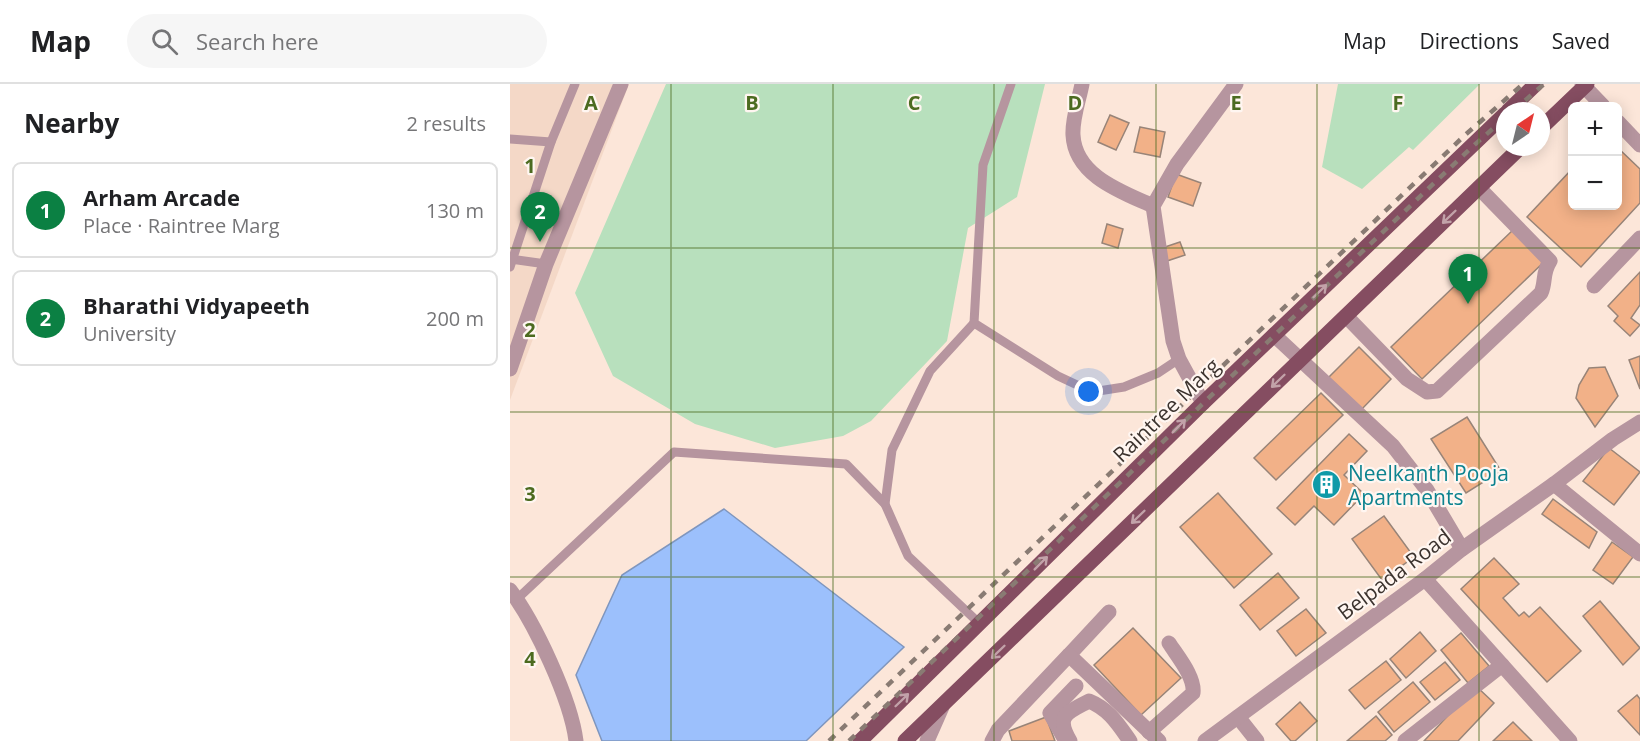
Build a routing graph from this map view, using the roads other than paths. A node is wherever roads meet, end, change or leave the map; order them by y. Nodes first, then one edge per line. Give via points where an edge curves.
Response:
1 (575, 84) edge
2 (621, 84) edge
3 (1011, 84) edge
4 (1082, 84) edge
5 (1236, 84) edge
6 (1536, 84) edge
7 (1584, 85) edge
8 (1517, 102) edge
9 (1599, 102) edge
10 (1550, 119) edge
11 (1496, 122) edge
12 (1622, 127) edge
13 (510, 139) edge
14 (551, 142) junction
15 (1640, 145) edge
16 (1512, 156) edge
17 (1479, 188) junction
18 (1153, 206) junction
19 (1640, 238) edge
20 (511, 262) edge
21 (546, 264) junction
22 (1594, 286) dead end
23 (1346, 316) junction
24 (974, 323) junction
25 (1274, 334) junction
26 (1179, 358) junction
27 (1300, 360) junction
28 (510, 369) edge
29 (1203, 403) junction
30 (1640, 422) edge
31 (1554, 484) junction
32 (885, 504) junction
33 (1462, 549) junction
34 (1640, 554) edge
35 (1425, 579) junction
36 (513, 594) edge
37 (1109, 612) dead end
38 (980, 624) junction
39 (1169, 643) dead end
40 (1069, 655) junction
41 (1502, 665) junction
42 (1076, 686) dead end
43 (944, 705) junction
44 (1238, 717) junction
45 (1154, 736) edge
46 (576, 741) edge
47 (860, 741) edge
48 (905, 741) edge
49 (927, 741) edge
50 (992, 741) edge
51 (1068, 741) edge
52 (1130, 741) edge
53 (1204, 741) edge
54 (1257, 741) edge
55 (1405, 741) edge
56 (1570, 741) edge

1 - 14 lane
2 - 21 street
3 - 24 lane via 983,165
4 - 18 street via 1073,133 1075,150 1092,173
5 - 18 street via 1177,164
6 - 8 main road, Raintree Marg
7 - 9 street
7 - 10 main road
25 -> 11 main road, Raintree Marg
12 - 15 street
13 - 14 lane
14 - 20 lane
16 - 17 main road
17 -> 23 main road
17 - 23 street via 1550,261 1544,270 1541,293 1437,391 1427,392 1407,379
18 - 26 street via 1173,341
19 - 22 street
20 - 21 lane
21 - 28 street
23 - 27 main road
24 - 26 lane via 1058,376 1092,392 1124,387 1158,373
24 - 32 lane via 930,371 892,450
25 - 27 street
25 - 29 main road, Raintree Marg
26 - 29 street
27 - 33 street via 1393,446
27 -> 43 main road
38 -> 29 main road, Raintree Marg
30 - 31 street, Belpada Road
31 - 33 street, Belpada Road
31 - 34 street
32 - 36 lane via 846,464 674,452
32 - 38 lane via 908,556
33 - 35 street, Belpada Road
35 - 41 street
35 - 44 street, Belpada Road
36 - 46 street via 525,610 561,689
37 - 40 street
47 -> 38 main road, Raintree Marg
39 - 45 street via 1194,687 1193,693
40 - 45 street
40 - 50 street
41 - 55 street
41 - 56 street
42 - 51 street via 1050,712
43 - 48 main road
43 - 49 street
44 - 53 street, Belpada Road
44 - 54 street
51 - 52 street via 1062,723 1068,713 1089,701 1113,716

